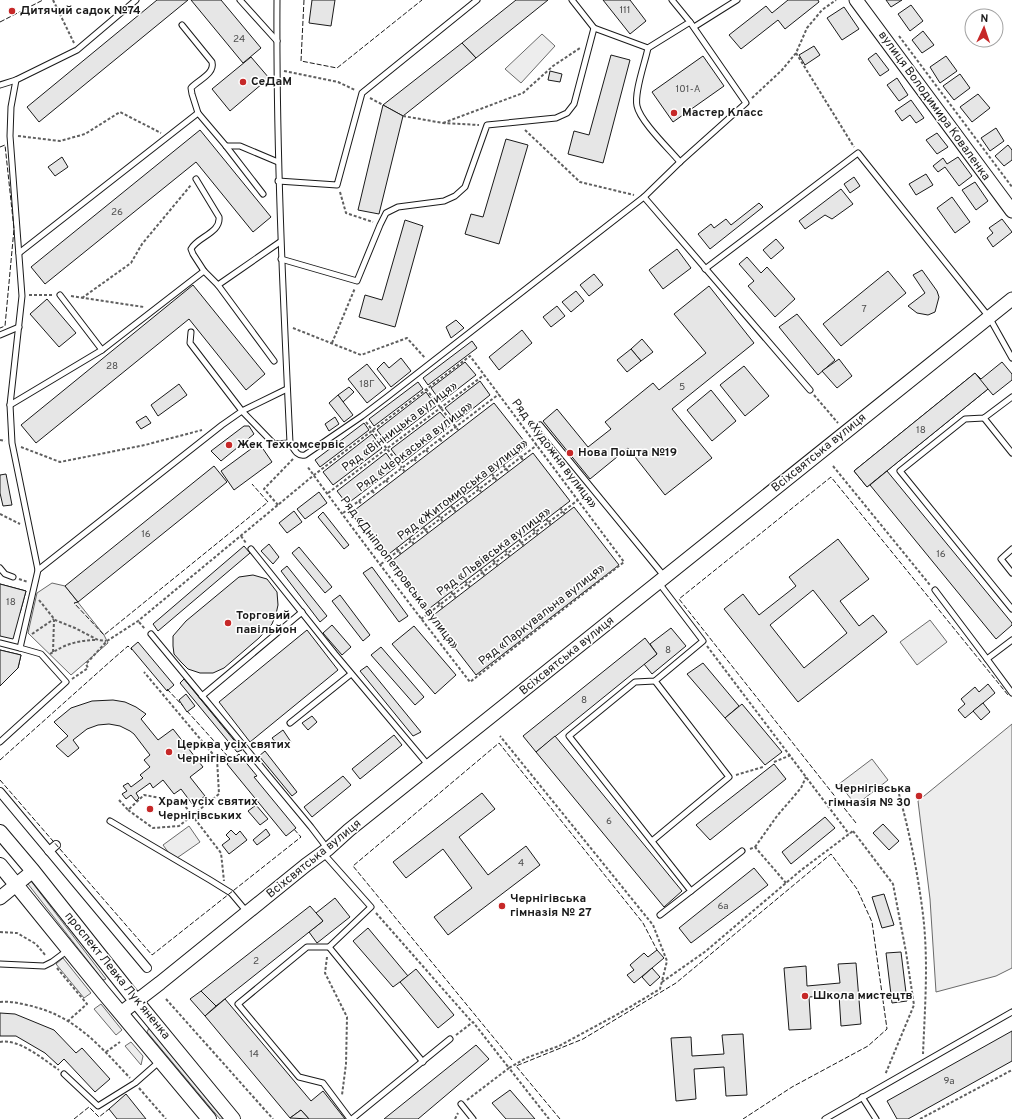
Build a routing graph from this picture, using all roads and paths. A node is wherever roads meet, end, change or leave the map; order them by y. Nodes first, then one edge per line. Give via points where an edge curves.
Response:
1 (53, 0) edge
2 (136, 0) edge
3 (240, 0) edge
4 (277, 0) edge
5 (477, 0) edge
6 (572, 0) edge
7 (672, 0) edge
8 (737, 0) edge
9 (836, 0) edge
10 (856, 0) edge
11 (690, 22) junction
12 (182, 25) dead end
13 (694, 27) junction
14 (594, 28) junction
15 (895, 31) dead end
16 (277, 41) junction
17 (590, 42) junction
18 (648, 48) junction
19 (77, 50) junction
20 (796, 52) junction
21 (277, 71) junction
22 (16, 80) junction
23 (0, 85) edge
24 (354, 90) dead end
25 (746, 103) junction
26 (198, 113) junction
27 (403, 116) dead end
28 (517, 122) junction
29 (443, 123) junction
30 (472, 124) dead end
31 (10, 136) junction
32 (169, 136) junction
33 (226, 146) junction
34 (858, 153) junction
35 (278, 162) junction
36 (680, 162) junction
37 (196, 179) joint
38 (278, 182) junction
39 (337, 185) junction
40 (1012, 187) edge
41 (263, 194) dead end
42 (644, 197) junction
43 (1012, 211) edge
44 (380, 225) junction
45 (280, 242) junction
46 (19, 253) junction
47 (281, 259) junction
48 (705, 269) junction
49 (204, 271) junction
50 (357, 281) junction
51 (218, 285) junction
52 (60, 295) junction
53 (22, 296) junction
54 (82, 298) junction
55 (1012, 299) edge
56 (155, 308) junction
57 (989, 317) junction
58 (19, 327) junction
59 (293, 328) dead end
60 (191, 332) dead end
61 (0, 335) edge
62 (332, 343) junction
63 (102, 350) junction
64 (1012, 358) edge
65 (274, 361) dead end
66 (430, 364) junction
67 (484, 375) junction
68 (426, 389) junction
69 (287, 390) junction
70 (810, 390) dead end
71 (498, 394) junction
72 (1012, 397) edge
73 (821, 403) dead end
74 (10, 405) junction
75 (441, 408) junction
76 (242, 411) junction
77 (984, 418) junction
78 (467, 419) junction
79 (469, 422) dead end
80 (222, 425) junction
81 (369, 425) dead end
82 (540, 425) dead end
83 (456, 427) junction
84 (373, 430) junction
85 (458, 430) dead end
86 (846, 432) junction
87 (440, 439) junction
88 (442, 442) dead end
89 (12, 443) junction
90 (290, 443) junction
91 (537, 445) junction
92 (387, 448) junction
93 (426, 450) junction
94 (429, 453) dead end
95 (1012, 453) edge
96 (298, 454) junction
97 (518, 454) dead end
98 (520, 458) junction
99 (414, 459) junction
100 (523, 460) dead end
101 (417, 462) dead end
102 (503, 465) dead end
103 (307, 466) dead end
104 (833, 466) dead end
105 (402, 468) junction
106 (506, 469) junction
107 (508, 471) dead end
108 (405, 472) dead end
109 (492, 474) dead end
110 (314, 475) junction
111 (494, 478) junction
112 (386, 480) junction
113 (497, 480) dead end
114 (389, 484) dead end
115 (476, 486) dead end
116 (479, 489) junction
117 (372, 491) junction
118 (481, 492) dead end
119 (328, 493) junction
120 (375, 494) dead end
121 (463, 496) dead end
122 (465, 500) junction
123 (578, 500) junction
124 (359, 501) junction
125 (468, 503) dead end
126 (278, 505) junction
127 (362, 505) dead end
128 (451, 506) dead end
129 (560, 508) dead end
130 (454, 509) junction
131 (563, 511) junction
132 (456, 512) dead end
133 (343, 513) junction
134 (0, 514) edge
135 (565, 514) dead end
136 (438, 515) dead end
137 (441, 518) junction
138 (546, 519) dead end
139 (443, 522) dead end
140 (548, 522) junction
141 (551, 525) dead end
142 (423, 527) dead end
143 (29, 529) junction
144 (533, 529) dead end
145 (425, 530) junction
146 (536, 532) junction
147 (428, 533) dead end
148 (538, 535) dead end
149 (409, 538) dead end
150 (519, 540) dead end
151 (412, 541) junction
152 (521, 543) junction
153 (414, 544) dead end
154 (524, 546) dead end
155 (396, 548) dead end
156 (252, 549) dead end
157 (1012, 549) edge
158 (505, 550) dead end
159 (398, 551) junction
160 (508, 553) junction
161 (401, 554) dead end
162 (510, 557) dead end
163 (493, 560) dead end
164 (496, 562) junction
165 (624, 562) joint
166 (381, 564) junction
167 (498, 566) dead end
168 (0, 568) edge
169 (480, 569) dead end
170 (38, 570) junction
171 (483, 572) junction
172 (2, 574) edge
173 (1012, 574) edge
174 (485, 576) dead end
175 (13, 577) joint
176 (662, 580) junction
177 (465, 581) dead end
178 (467, 584) junction
179 (35, 585) junction
180 (470, 587) dead end
181 (934, 590) joint
182 (451, 592) dead end
183 (33, 593) junction
184 (454, 594) junction
185 (456, 598) dead end
186 (438, 602) dead end
187 (440, 605) junction
188 (443, 608) dead end
189 (1012, 609) edge
190 (302, 612) junction
191 (54, 619) junction
192 (421, 619) junction
193 (138, 621) junction
194 (151, 634) joint
195 (98, 640) junction
196 (703, 640) junction
197 (1012, 640) edge
198 (107, 641) junction
199 (21, 642) junction
200 (0, 643) edge
201 (20, 648) junction
202 (53, 652) junction
203 (44, 658) junction
204 (987, 659) junction
205 (144, 672) dead end
206 (352, 674) junction
207 (74, 678) dead end
208 (655, 680) junction
209 (470, 682) joint
210 (1012, 693) edge
211 (202, 696) junction
212 (290, 723) dead end
213 (500, 736) dead end
214 (0, 742) edge
215 (791, 755) junction
216 (774, 762) dead end
217 (429, 767) junction
218 (763, 767) dead end
219 (729, 777) junction
220 (806, 777) junction
221 (0, 792) edge
222 (900, 794) dead end
223 (119, 800) dead end
224 (128, 810) junction
225 (193, 816) junction
226 (110, 821) dead end
227 (0, 832) edge
228 (849, 834) junction
229 (652, 841) junction
230 (56, 845) dead end
231 (754, 847) junction
232 (49, 851) junction
233 (325, 851) junction
234 (742, 851) joint
235 (0, 865) edge
236 (33, 871) junction
237 (786, 883) junction
238 (16, 885) junction
239 (226, 890) junction
240 (691, 891) junction
241 (0, 898) edge
242 (371, 907) junction
243 (247, 912) junction
244 (660, 916) dead end
245 (329, 947) junction
246 (69, 949) junction
247 (0, 964) edge
248 (147, 968) dead end
249 (661, 982) junction
250 (166, 999) dead end
251 (136, 1001) junction
252 (0, 1002) edge
253 (87, 1004) dead end
254 (1012, 1012) edge
255 (121, 1013) junction
256 (68, 1021) junction
257 (473, 1022) junction
258 (450, 1040) joint
259 (0, 1042) edge
260 (120, 1042) dead end
261 (106, 1052) junction
262 (160, 1061) junction
263 (423, 1062) junction
264 (923, 1063) junction
265 (508, 1068) junction
266 (1012, 1070) edge
267 (64, 1074) joint
268 (135, 1083) junction
269 (880, 1087) junction
270 (862, 1097) junction
271 (461, 1104) joint
272 (341, 1106) junction
273 (166, 1119) edge
274 (209, 1119) edge
275 (233, 1119) edge
276 (273, 1119) edge
277 (352, 1119) edge
278 (474, 1119) edge
279 (549, 1119) edge
280 (825, 1119) edge
281 (876, 1119) edge
282 (920, 1119) edge

1 - 19 path
2 - 19 lane
3 - 16 lane
4 - 16 lane
5 - 39 lane via 362,93
6 - 14 lane
7 - 11 lane
8 - 13 lane
9 - 20 path via 822,10 807,28
10 - 43 street, вулиця Володимира Коваленка
11 - 13 lane
11 - 18 lane
12 - 26 lane via 212,62 213,67 211,72 191,88
13 - 25 lane
14 - 17 lane
14 - 18 lane
15 - 40 path
16 - 21 lane
17 - 28 lane via 574,104 567,113 556,118
17 - 29 path via 553,66 523,93
18 - 36 lane via 637,106 641,116
19 - 22 lane
20 - 25 path via 782,70
20 - 34 path
21 - 24 path via 289,71 338,82
21 - 35 lane
22 - 23 lane
22 - 31 lane via 11,107
25 - 36 lane
26 - 32 lane
26 - 33 lane
27 - 29 path
28 - 42 path via 580,182
28 - 44 lane via 487,125 464,187 455,196 444,201 398,207 386,213
29 - 30 path
31 - 32 path via 60,141 85,134 120,112
31 - 46 lane
32 - 46 lane
33 - 35 lane via 240,146
33 - 41 lane
34 - 48 lane
34 - 57 lane
35 - 38 lane
36 - 42 lane
37 - 49 lane via 220,222 191,249
37 - 54 path via 142,244 131,263
38 - 39 lane
38 - 45 lane
39 - 44 path via 346,213
42 - 48 lane
42 - 66 lane
44 - 50 lane
45 - 47 lane
45 - 51 lane
46 - 53 lane
47 - 50 lane
47 - 69 lane
48 - 70 lane
49 - 51 lane
49 - 56 lane
50 - 62 path
51 - 65 lane
52 - 53 path
52 - 54 path
52 - 63 lane
53 - 58 lane
54 - 56 path
55 - 57 street, Всіхсвятська вулиця
56 - 63 lane
57 - 64 lane
57 - 86 street, Всіхсвятська вулиця
58 - 61 lane
58 - 74 lane
59 - 62 path
60 - 76 lane via 190,343
62 - 66 path via 361,355 407,338
63 - 74 lane
66 - 96 lane via 305,455
67 - 68 path, Ряд «Художня вулиця» via 470,356
67 - 71 path, Ряд «Художня вулиця»
67 - 75 path, Ряд «Вінницька вулиця»
68 - 75 path
68 - 84 path
69 - 76 lane
69 - 90 lane
71 - 78 path, Ряд «Черкаська вулиця»
71 - 91 path, Ряд «Художня вулиця»
72 - 77 lane
73 - 86 path
74 - 89 lane
75 - 83 path
75 - 92 path, Ряд «Вінницька вулиця»
76 - 80 lane
76 - 90 lane via 274,444
77 - 95 lane
77 - 189 lane via 966,419 900,471
78 - 79 path
78 - 83 path, Ряд «Черкаська вулиця»
80 - 89 path via 145,445 60,462
80 - 170 lane
81 - 84 path
82 - 176 lane
83 - 85 path
83 - 87 path, Ряд «Черкаська вулиця»
84 - 92 path
84 - 110 path
86 - 176 street, Всіхсвятська вулиця
87 - 88 path
87 - 93 path, Ряд «Черкаська вулиця»
89 - 143 lane
90 - 96 lane
91 - 98 path, Ряд «Житомирська вулиця»
91 - 123 path, Ряд «Художня вулиця»
92 - 105 path
92 - 119 path, Ряд «Вінницька вулиця»
93 - 94 path
93 - 99 path, Ряд «Черкаська вулиця»
96 - 126 path via 264,489
97 - 98 path
98 - 100 path
98 - 106 path, Ряд «Житомирська вулиця»
99 - 101 path
99 - 105 path, Ряд «Черкаська вулиця»
102 - 106 path
103 - 110 path, Ряд «Дніпропетровська вулиця»
104 - 181 path
105 - 108 path
105 - 112 path, Ряд «Черкаська вулиця»
106 - 107 path
106 - 111 path, Ряд «Житомирська вулиця»
109 - 111 path
110 - 119 path, Ряд «Дніпропетровська вулиця»
110 - 126 path
111 - 113 path
111 - 116 path, Ряд «Житомирська вулиця»
112 - 114 path
112 - 117 path, Ряд «Черкаська вулиця»
115 - 116 path
116 - 118 path
116 - 122 path, Ряд «Житомирська вулиця»
117 - 120 path
117 - 124 path, Ряд «Черкаська вулиця»
119 - 133 path, Ряд «Дніпропетровська вулиця»
121 - 122 path
122 - 125 path
122 - 130 path, Ряд «Житомирська вулиця»
123 - 131 path, Ряд «Львівська вулиця»
123 - 165 path, Ряд «Художня вулиця»
124 - 127 path
124 - 133 path, Ряд «Черкаська вулиця»
126 - 193 path
128 - 130 path
129 - 131 path
130 - 132 path
130 - 137 path, Ряд «Житомирська вулиця»
131 - 135 path
131 - 140 path, Ряд «Львівська вулиця»
133 - 166 path, Ряд «Дніпропетровська вулиця»
134 - 143 path
136 - 137 path
137 - 139 path
137 - 145 path, Ряд «Житомирська вулиця»
138 - 140 path
140 - 141 path
140 - 146 path, Ряд «Львівська вулиця»
142 - 145 path
143 - 170 lane
144 - 146 path
145 - 147 path
145 - 151 path, Ряд «Житомирська вулиця»
146 - 148 path
146 - 152 path, Ряд «Львівська вулиця»
149 - 151 path
150 - 152 path
151 - 153 path
151 - 159 path, Ряд «Житомирська вулиця»
152 - 154 path
152 - 160 path, Ряд «Львівська вулиця»
155 - 159 path
156 - 190 lane
157 - 173 lane via 1001,559
158 - 160 path
159 - 161 path
159 - 166 path, Ряд «Житомирська вулиця»
160 - 162 path
160 - 164 path, Ряд «Львівська вулиця»
163 - 164 path
164 - 167 path
164 - 171 path, Ряд «Львівська вулиця»
165 - 209 path, Ряд «Паркувальна вулиця»
166 - 192 path, Ряд «Дніпропетровська вулиця»
168 - 172 lane
169 - 171 path
170 - 179 lane
171 - 174 path
171 - 178 path, Ряд «Львівська вулиця»
172 - 175 lane
175 - 179 path
176 - 196 lane
176 - 217 street, Всіхсвятська вулиця
177 - 178 path
178 - 180 path
178 - 184 path, Ряд «Львівська вулиця»
179 - 183 lane
181 - 204 lane
182 - 184 path
183 - 191 path
183 - 199 lane
184 - 185 path
184 - 187 path, Ряд «Львівська вулиця»
186 - 187 path
187 - 188 path
187 - 192 path, Ряд «Львівська вулиця»
190 - 206 lane
190 - 211 lane
191 - 195 path
191 - 199 path
191 - 202 path
192 - 209 path, Ряд «Дніпропетровська вулиця»
193 - 194 path
193 - 198 path
194 - 211 lane
195 - 198 path
195 - 202 path via 81,640
196 - 208 lane
196 - 215 path
197 - 204 lane
198 - 207 path via 86,664 88,668
199 - 201 lane
200 - 201 lane
201 - 203 lane via 41,654
202 - 203 path
203 - 214 lane via 66,682
204 - 210 lane
205 - 225 path via 217,759 219,794
206 - 212 lane
206 - 217 lane
208 - 219 lane
208 - 229 lane via 635,682 569,736
211 - 233 lane via 311,827
213 - 249 path via 653,925 667,960
215 - 216 path
215 - 220 path
217 - 233 street, Всіхсвятська вулиця
218 - 219 path
219 - 229 lane
220 - 228 path
220 - 231 path via 801,788
221 - 232 street
222 - 264 path via 922,908 927,979
223 - 224 path
224 - 225 path via 153,828 179,826
224 - 225 path via 144,795 182,802
225 - 239 path via 221,853
226 - 239 lane
227 - 236 main road, проспект Левка Лукʼяненка
228 - 237 path
228 - 269 path via 853,831 893,884 914,1005
229 - 240 lane
230 - 232 street
231 - 234 path
231 - 237 path
232 - 248 street
233 - 242 lane
233 - 243 street, Всіхсвятська вулиця
234 - 240 lane
235 - 238 main road, проспект Левка Лукʼяненка
236 - 238 street
236 - 251 main road, проспект Левка Лукʼяненка
237 - 249 path via 706,951
238 - 241 street
238 - 246 main road, проспект Левка Лукʼяненка
239 - 243 lane
240 - 244 lane
242 - 245 lane
242 - 257 path
243 - 251 street, Всіхсвятська вулиця
245 - 263 lane
245 - 272 path via 325,973 346,1017 346,1064
245 - 272 lane via 307,947 238,1004 299,1077 323,1083
246 - 247 lane via 44,966
246 - 255 main road, проспект Левка Лукʼяненка
249 - 265 path via 660,989 620,1013 559,1046 526,1058
250 - 276 path
251 - 255 street, Всіхсвятська вулиця
251 - 275 main road, проспект Левка Лукʼяненка
252 - 256 path via 8,1001 37,1007
253 - 256 path
254 - 264 lane
255 - 262 main road, проспект Левка Лукʼяненка
256 - 261 path via 79,1027
257 - 258 path
257 - 265 path
258 - 263 lane
259 - 267 path via 6,1041 23,1047
260 - 261 path
261 - 268 path
262 - 268 lane
262 - 274 main road, проспект Левка Лукʼяненка
263 - 277 lane
264 - 269 lane
265 - 271 path
265 - 279 path
266 - 282 path
267 - 268 lane via 98,1106
268 - 273 path
269 - 270 lane
270 - 280 lane
270 - 281 lane
271 - 278 lane
272 - 277 lane

